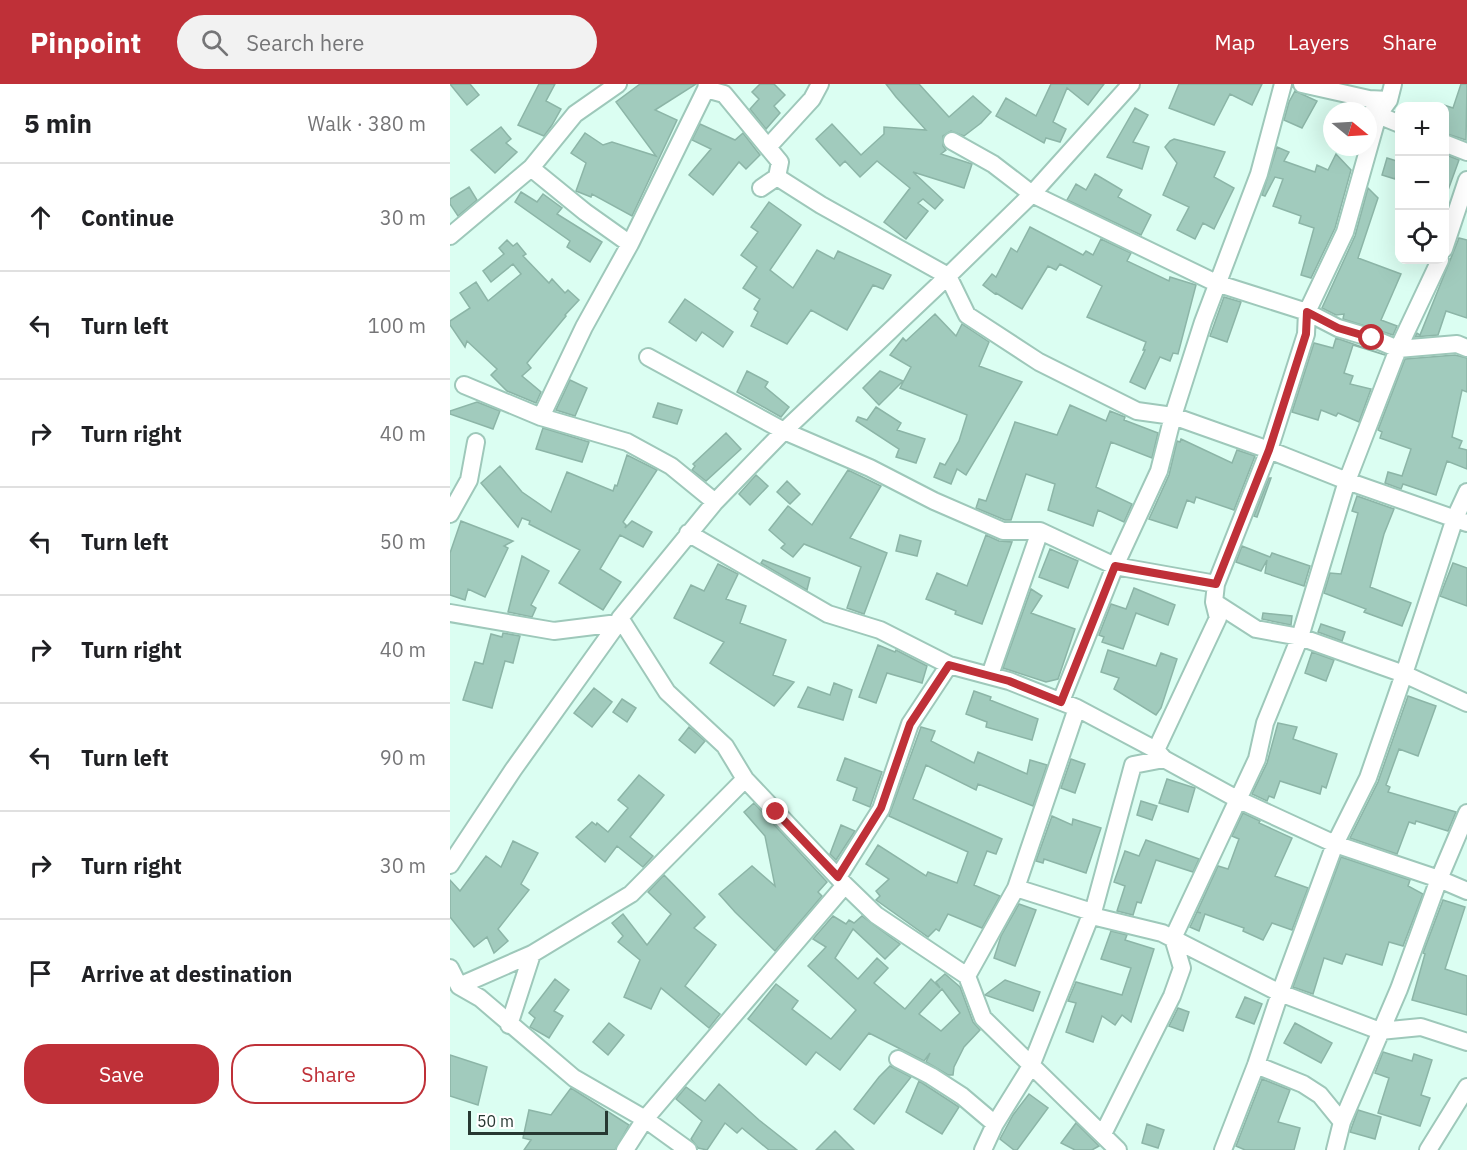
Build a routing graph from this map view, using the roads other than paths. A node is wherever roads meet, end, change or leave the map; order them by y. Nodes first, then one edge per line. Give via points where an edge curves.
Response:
1 (618, 84) edge
2 (820, 84) edge
3 (1131, 84) edge
4 (1283, 84) edge
5 (1302, 84) edge
6 (707, 87) edge
7 (728, 89) edge
8 (1391, 92) edge
9 (1369, 99) junction
10 (1378, 115) junction
11 (1395, 122) edge
12 (952, 141) dead end
13 (1449, 145) edge
14 (768, 147) junction
15 (1467, 152) edge
16 (531, 168) junction
17 (777, 177) junction
18 (1467, 180) edge
19 (761, 188) dead end
20 (1032, 194) junction
21 (1449, 234) edge
22 (450, 236) edge
23 (630, 244) junction
24 (1438, 264) edge
25 (948, 276) junction
26 (1216, 284) junction
27 (1307, 312) junction
28 (1467, 348) edge
29 (1398, 349) junction
30 (648, 357) dead end
31 (464, 385) dead end
32 (1173, 416) junction
33 (541, 417) junction
34 (784, 431) junction
35 (476, 442) dead end
36 (1269, 450) junction
37 (1347, 481) junction
38 (1467, 492) edge
39 (715, 502) junction
40 (450, 514) edge
41 (1461, 520) edge
42 (1040, 531) junction
43 (688, 533) junction
44 (1115, 566) junction
45 (1216, 584) junction
46 (1215, 602) junction
47 (450, 613) edge
48 (619, 621) junction
49 (1300, 637) junction
50 (949, 665) junction
51 (1404, 674) junction
52 (990, 675) junction
53 (1061, 702) junction
54 (1467, 703) edge
55 (1077, 708) junction
56 (1160, 755) junction
57 (745, 779) junction
58 (1237, 799) junction
59 (1467, 813) edge
60 (1335, 844) junction
61 (450, 865) edge
62 (1439, 879) junction
63 (842, 881) junction
64 (1016, 888) junction
65 (1467, 891) edge
66 (1092, 914) junction
67 (1173, 938) junction
68 (532, 954) junction
69 (450, 968) edge
70 (967, 976) junction
71 (454, 989) edge
72 (1280, 993) junction
73 (509, 1024) junction
74 (1380, 1031) junction
75 (1467, 1042) edge
76 (898, 1059) dead end
77 (1256, 1065) junction
78 (1031, 1066) junction
79 (1467, 1087) edge
80 (645, 1119) junction
81 (1342, 1122) junction
82 (995, 1124) junction
83 (1103, 1134) junction
84 (625, 1150) edge
85 (688, 1150) edge
86 (983, 1150) edge
87 (1118, 1150) edge
88 (1223, 1150) edge
89 (1335, 1150) edge
90 (1428, 1150) edge

1 - 16 street via 576,114
2 - 14 street via 812,99
3 - 20 street
4 - 26 street via 1259,174
5 - 9 street
6 - 7 street
6 - 23 street
7 - 14 street
8 - 9 street
8 - 10 street
9 - 10 street
10 - 11 street
10 - 27 street via 1345,232
12 - 20 street via 993,164
13 - 15 street
14 - 17 street via 780,162
16 - 22 street
16 - 23 street
17 - 19 street
17 - 25 street
18 - 21 street
20 - 25 street
20 - 26 street
23 - 33 street
24 - 29 street
25 - 32 street via 967,315 1040,362 1137,411
25 - 34 street
26 - 27 street
26 - 32 street
27 - 29 street via 1338,328
27 - 36 street via 1306,334
28 - 29 street via 1458,344
29 - 37 street
30 - 34 street
31 - 33 street
32 - 36 street
32 - 44 street via 1159,471
33 - 39 street via 627,442 671,466
34 - 39 street
34 - 42 street via 1003,531
35 - 40 street via 469,480
36 - 37 street
36 - 45 street
37 - 41 street
37 - 49 street
38 - 41 street
39 - 43 street
41 - 51 street
42 - 44 street
42 - 52 street
43 - 48 street
43 - 50 street via 828,614 880,630
44 - 45 street
44 - 53 street
45 - 46 street
46 - 49 street via 1256,629
46 - 56 street via 1218,618
47 - 48 street via 554,631
48 - 57 street via 666,692 725,746
48 - 61 street
49 - 51 street
49 - 58 street via 1265,723 1257,759
50 - 52 street
50 - 63 street via 910,724 881,808
51 - 54 street
51 - 60 street via 1368,778
52 - 53 street
53 - 55 street
55 - 56 street
55 - 64 street
56 - 58 street
56 - 66 street via 1133,765
57 - 63 street
57 - 68 street via 631,894
58 - 60 street
58 - 67 street
59 - 62 street
60 - 62 street
60 - 72 street
62 - 65 street
62 - 74 street
63 - 70 street via 876,915
63 - 80 street
64 - 66 street
64 - 70 street
66 - 67 street
66 - 78 street
67 - 72 street
67 - 83 street via 1182,968 1172,996
68 - 71 street
68 - 73 street
69 - 71 street
70 - 78 street via 983,1018
71 - 73 street via 480,998
72 - 74 street
72 - 77 street
73 - 80 street via 574,1078
74 - 75 street via 1421,1027
74 - 81 street
76 - 82 street via 962,1096
77 - 81 street via 1320,1095
77 - 88 street
78 - 82 street
78 - 83 street
79 - 90 street
80 - 84 street
80 - 85 street
81 - 89 street
82 - 86 street
83 - 87 street

